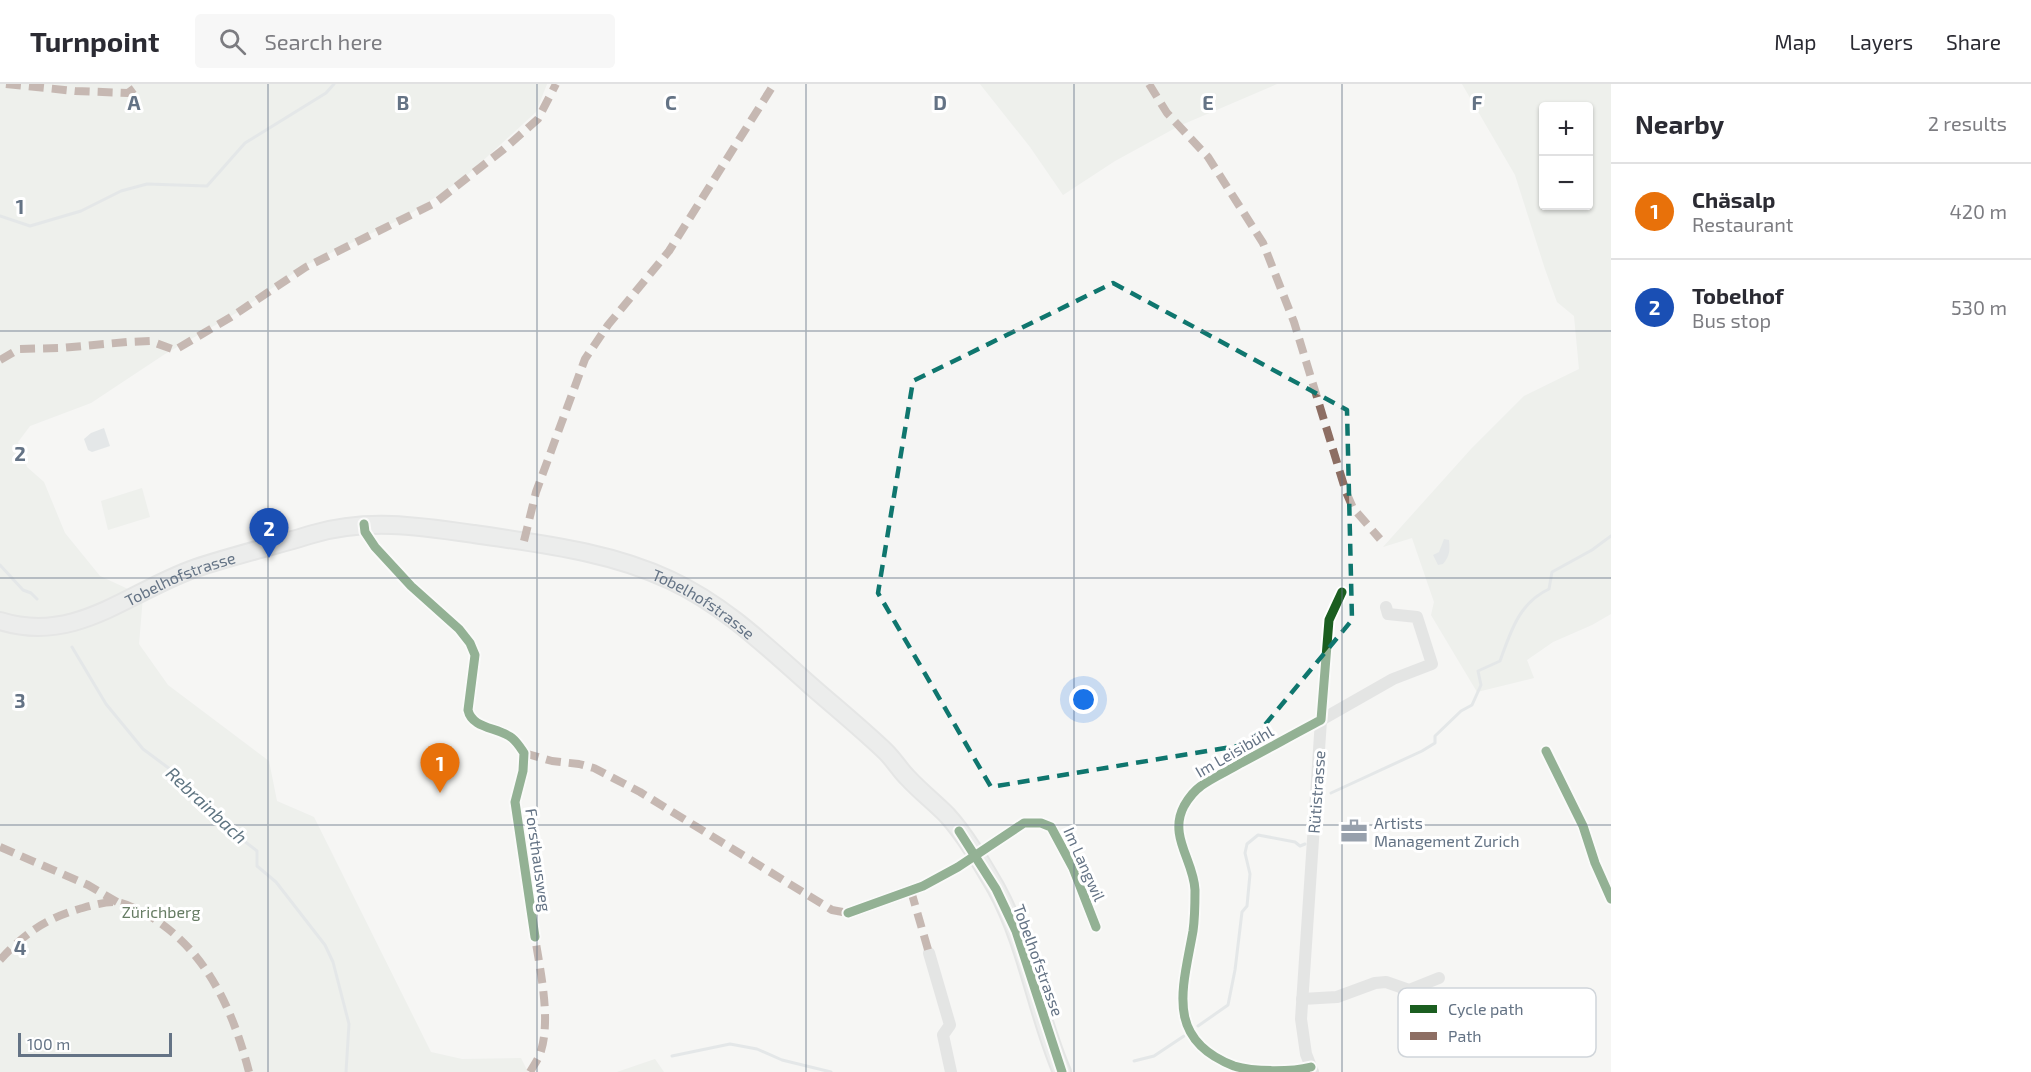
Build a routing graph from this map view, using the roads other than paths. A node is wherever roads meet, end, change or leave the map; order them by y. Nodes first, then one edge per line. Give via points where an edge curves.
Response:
1 (364, 524) junction
2 (1342, 592) dead end
3 (1386, 607) dead end
4 (0, 621) edge
5 (1321, 720) junction
6 (1546, 751) dead end
7 (975, 856) junction
8 (1611, 899) edge
9 (848, 914) dead end
10 (1096, 927) dead end
11 (535, 937) dead end
12 (929, 953) dead end
13 (1439, 978) dead end
14 (1403, 988) edge
15 (1414, 988) edge
16 (1302, 999) junction
17 (1312, 1070) edge
18 (951, 1072) edge
19 (1062, 1072) edge

1 - 4 main road, Tobelhofstrasse via 316,533 196,568 78,621 29,628
1 - 7 main road, Tobelhofstrasse via 426,527 569,549 630,564 687,588 757,637 881,748 948,817
1 - 11 street, Forsthausweg via 375,547 470,643 475,655 469,716 511,737 524,753 515,802
2 - 5 street via 1329,620
3 - 5 street via 1388,614 1417,617 1432,664 1393,679
5 - 16 street, Rütistrasse
5 - 17 street, Im Leisibühl via 1200,786 1184,806 1178,827 1194,884 1193,929 1181,1005 1195,1038 1223,1062 1240,1068
6 - 8 street via 1583,826
7 - 9 street via 923,886
7 - 10 street, Im Langwil via 1024,823 1052,827
7 - 19 main road, Tobelhofstrasse via 1016,931
12 - 18 street via 950,1025 943,1035
13 - 15 street
14 - 16 street via 1375,983 1337,997
16 - 17 street, Rütistrasse via 1303,1039

